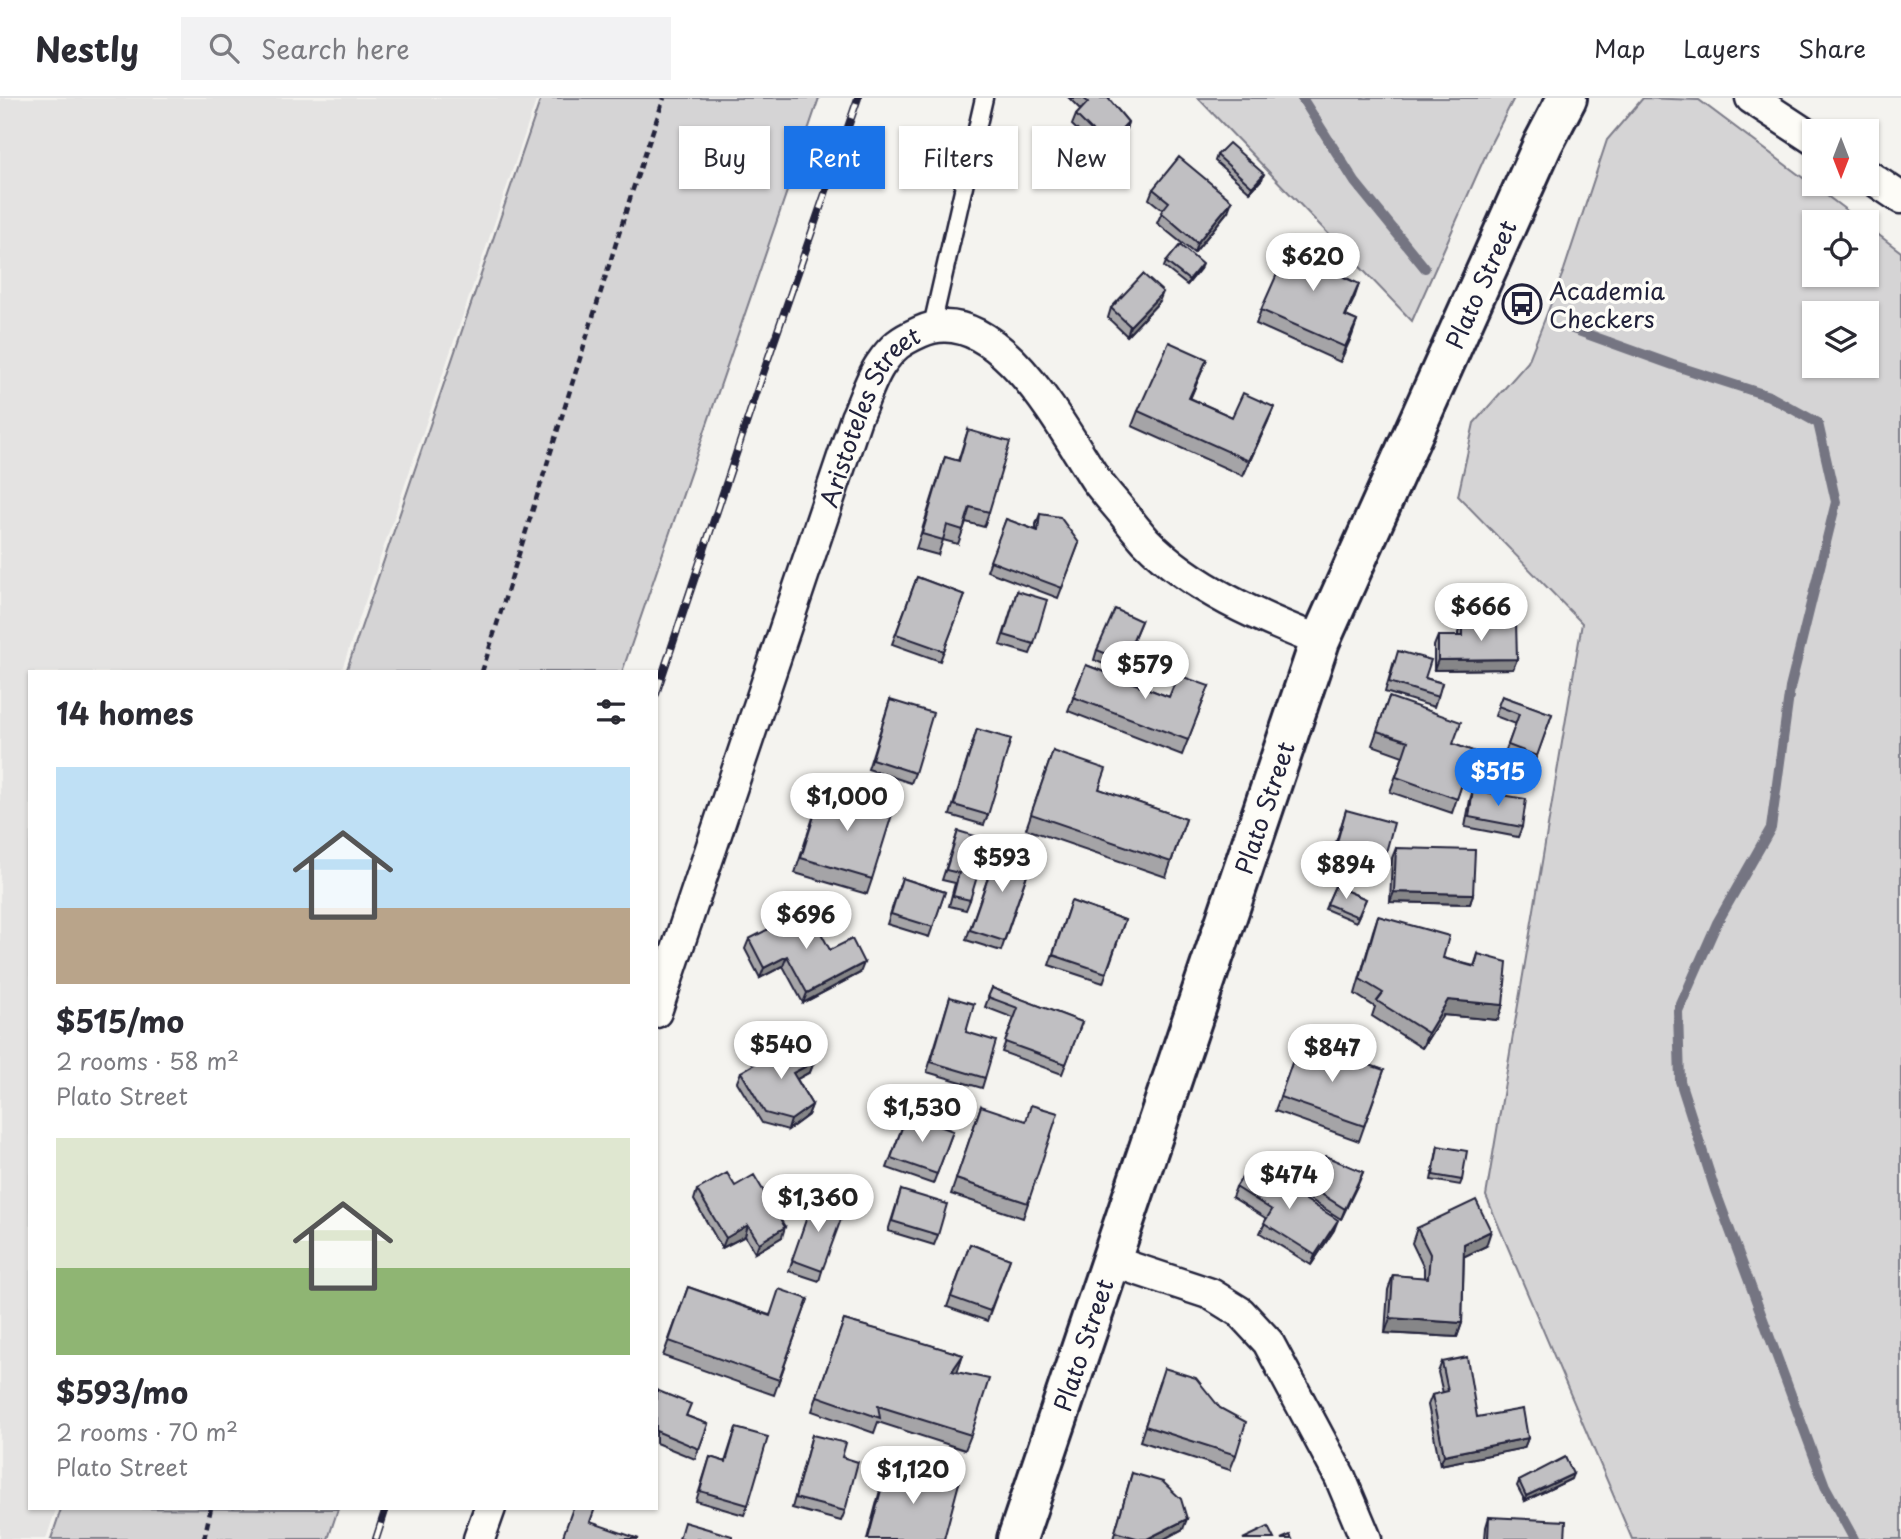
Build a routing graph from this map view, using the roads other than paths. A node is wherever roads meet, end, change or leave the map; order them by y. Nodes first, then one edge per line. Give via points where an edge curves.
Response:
1 (984, 98) edge
2 (1567, 98) edge
3 (1751, 98) edge
4 (1802, 131) edge
5 (1880, 184) edge
6 (1901, 198) edge
7 (932, 326) junction
8 (1320, 641) junction
9 (658, 1006) edge
10 (1111, 1261) junction
11 (489, 1510) edge
12 (480, 1539) edge
13 (1017, 1539) edge
14 (1366, 1539) edge

1 - 7 lane
2 - 8 street, Plato Street
3 - 4 street
5 - 6 street
7 - 8 street, Aristoteles Street via 957,327 988,339 1013,362 1039,392 1098,482 1146,541 1187,576 1268,620
7 - 9 street, Aristoteles Street via 899,342 879,366 856,418
8 - 10 street, Plato Street
10 - 13 street, Plato Street
10 - 14 street via 1211,1294 1240,1311 1268,1342 1340,1477
11 - 12 street

